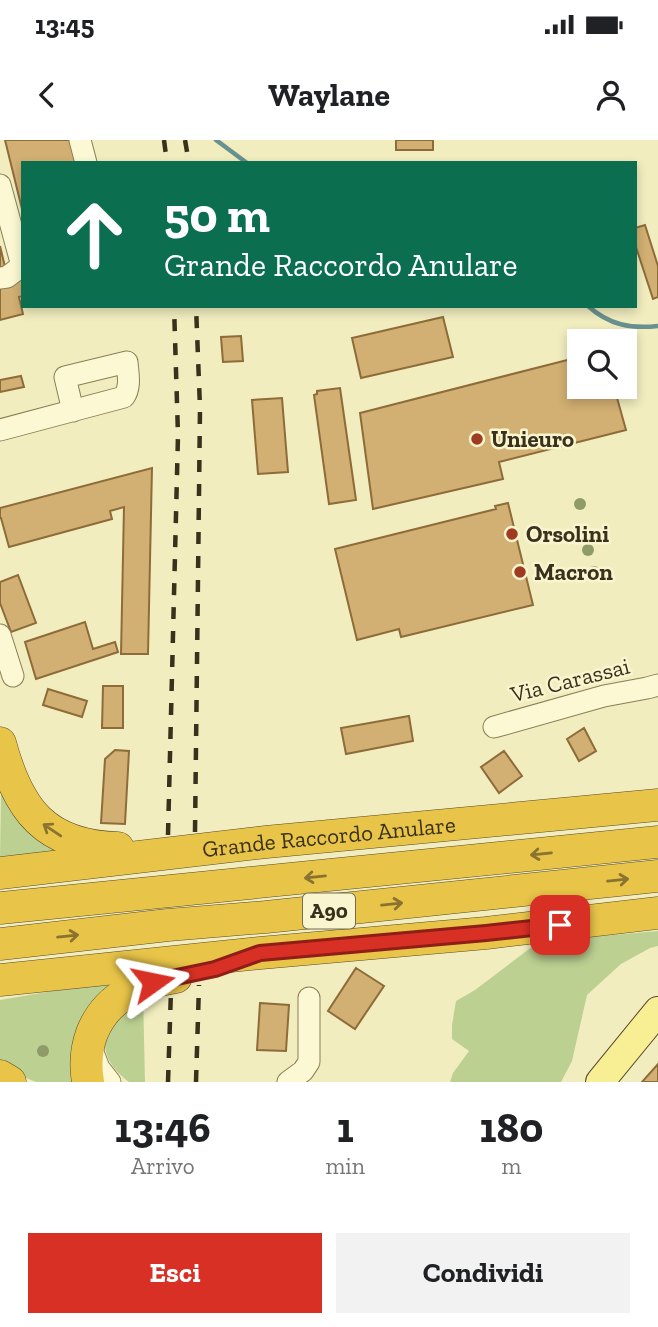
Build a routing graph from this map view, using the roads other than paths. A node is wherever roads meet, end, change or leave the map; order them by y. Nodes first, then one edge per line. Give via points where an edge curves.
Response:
1 (80, 140) edge
2 (85, 161) edge
3 (0, 184) edge
4 (2, 241) dead end
5 (14, 271) edge
6 (74, 411) dead end
7 (0, 430) edge
8 (0, 635) edge
9 (13, 676) dead end
10 (658, 685) edge
11 (494, 727) dead end
12 (0, 743) edge
13 (658, 785) edge
14 (658, 805) edge
15 (526, 817) junction
16 (658, 842) edge
17 (164, 855) junction
18 (0, 873) edge
19 (658, 876) edge
20 (0, 908) edge
21 (658, 913) edge
22 (0, 944) edge
23 (260, 953) junction
24 (0, 980) edge
25 (309, 999) dead end
26 (658, 1011) edge
27 (89, 1042) junction
28 (0, 1076) edge
29 (10, 1082) edge
30 (88, 1082) edge
31 (110, 1082) edge
32 (288, 1082) edge
33 (600, 1082) edge

1 - 2 street
3 - 5 street
4 - 5 street
6 - 7 street
8 - 9 street
10 - 11 street, Via Carassai
17 -> 12 highway via 146,848 96,847 56,834 22,799
13 - 15 highway
14 - 15 highway, Grande Raccordo Anulare
15 - 17 highway, Grande Raccordo Anulare
16 -> 20 highway, Grande Raccordo Anulare / A90
17 - 18 highway, Grande Raccordo Anulare
22 -> 19 highway, A90
21 - 23 highway
23 - 24 highway
23 - 27 highway via 125,993 106,1009
25 - 32 street via 309,1062
26 - 33 main road
27 - 30 highway
27 - 31 street
28 - 29 highway

